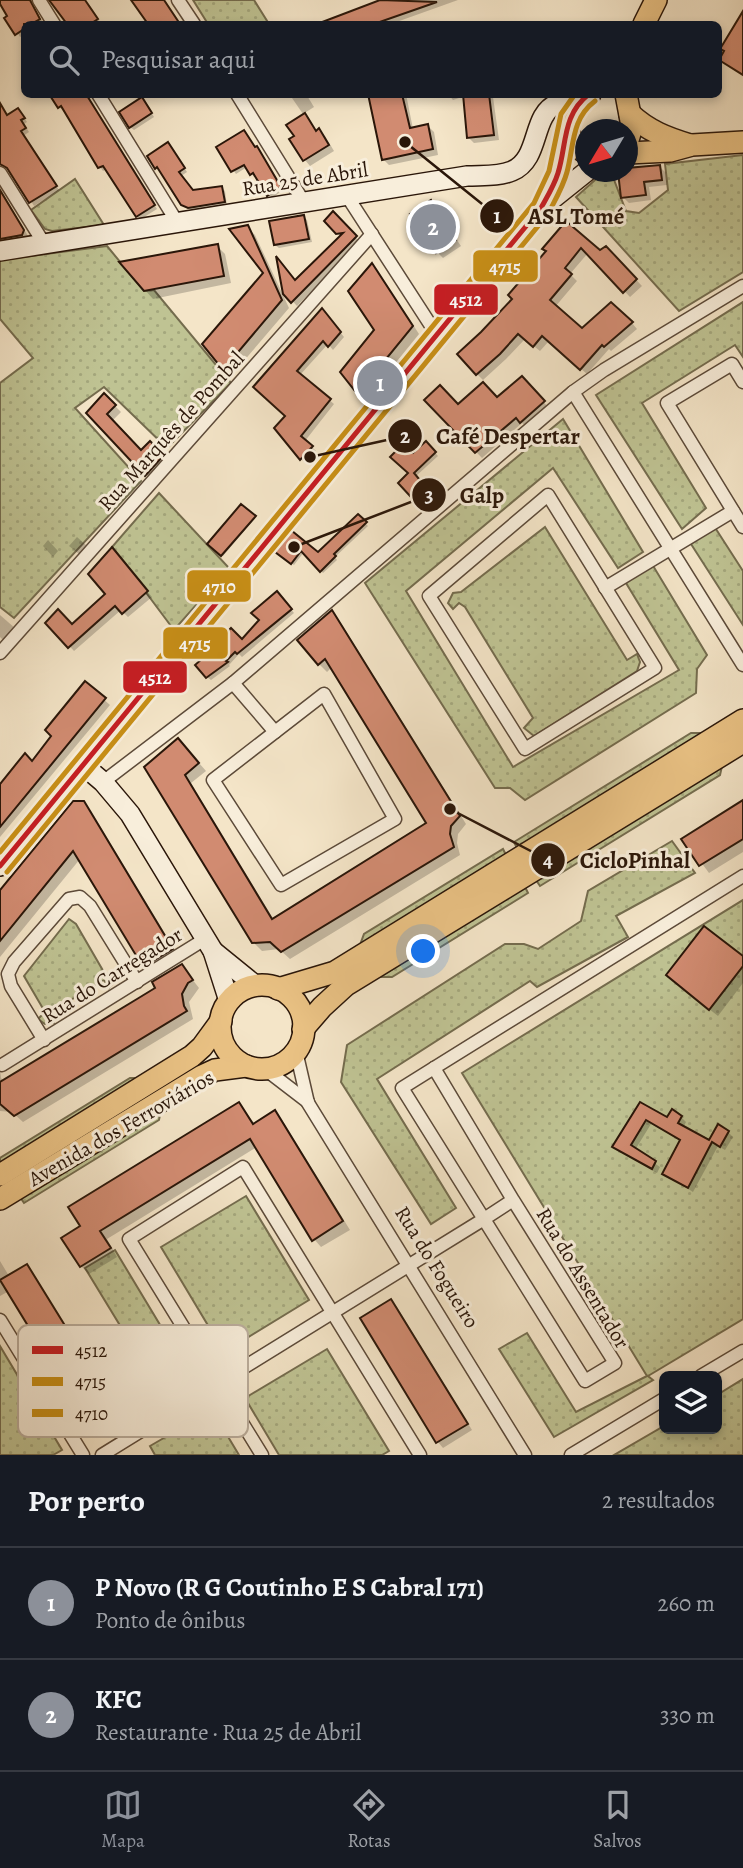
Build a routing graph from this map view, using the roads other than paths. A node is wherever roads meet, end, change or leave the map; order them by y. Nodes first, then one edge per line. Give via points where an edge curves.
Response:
1 (39, 0) edge
2 (178, 0) edge
3 (656, 0) edge
4 (52, 21) edge
5 (192, 21) edge
6 (646, 21) edge
7 (100, 98) edge
8 (239, 98) edge
9 (581, 98) edge
10 (586, 98) edge
11 (628, 106) edge
12 (568, 121) junction
13 (743, 142) edge
14 (575, 144) edge
15 (692, 145) junction
16 (638, 153) edge
17 (0, 173) edge
18 (575, 181) edge
19 (347, 196) junction
20 (305, 204) junction
21 (541, 208) junction
22 (177, 222) junction
23 (372, 234) junction
24 (45, 245) junction
25 (0, 251) edge
26 (743, 286) edge
27 (437, 335) junction
28 (743, 382) edge
29 (573, 392) junction
30 (733, 511) junction
31 (743, 527) edge
32 (670, 548) junction
33 (606, 588) junction
34 (0, 653) edge
35 (743, 665) edge
36 (233, 683) junction
37 (743, 720) edge
38 (275, 732) junction
39 (743, 742) edge
40 (83, 765) junction
41 (103, 782) junction
42 (0, 866) edge
43 (743, 876) edge
44 (209, 945) junction
45 (137, 982) junction
46 (256, 986) junction
47 (278, 989) junction
48 (229, 1001) junction
49 (220, 1021) junction
50 (303, 1029) junction
51 (44, 1040) junction
52 (296, 1051) junction
53 (2, 1065) dead end
54 (256, 1068) junction
55 (434, 1068) junction
56 (309, 1102) junction
57 (0, 1175) edge
58 (0, 1199) edge
59 (513, 1200) junction
60 (484, 1219) junction
61 (409, 1265) junction
62 (334, 1312) junction
63 (0, 1320) edge
64 (181, 1325) edge
65 (18, 1349) edge
66 (743, 1351) edge
67 (248, 1365) edge
68 (709, 1371) edge
69 (659, 1402) edge
70 (248, 1433) edge
71 (72, 1437) edge
72 (131, 1437) edge
73 (83, 1455) edge
74 (102, 1455) edge
75 (262, 1455) edge
76 (420, 1455) edge
77 (525, 1455) edge
78 (571, 1455) edge

1 - 4 street
2 - 5 street
3 - 6 main road
7 - 22 street
8 - 20 street
9 - 19 street, Rua 25 de Abril via 545,113 530,153 512,171
10 - 12 main road via 572,110
11 - 15 main road via 643,126
12 - 14 main road
12 - 21 street via 559,170
13 - 15 main road
15 - 16 main road
17 - 24 street
18 - 21 street
19 - 20 street, Rua 25 de Abril
19 - 23 street
20 - 22 street, Rua 25 de Abril
21 - 27 street
22 - 24 street, Rua 25 de Abril
23 - 27 street
23 - 34 street, Rua Marquês de Pombal
24 - 25 street, Rua 25 de Abril
26 - 29 street
27 - 40 street
28 - 30 street via 732,364 667,403
29 - 32 street
29 - 36 street
30 - 31 street
30 - 32 street
32 - 33 street
32 - 35 street
33 - 33 street via 655,668 526,748 429,596 548,495
36 - 38 street
36 - 41 street
37 - 47 main road via 335,972
38 - 38 street via 324,694 395,819 281,885 213,780
39 - 50 main road via 345,985
40 - 41 street
40 - 42 street
41 - 44 street via 130,814
43 - 55 street, Rua do Assentador
44 - 45 street, Rua do Carregador
44 - 46 street
44 - 48 street
45 - 51 street, Rua do Carregador
45 - 51 street via 90,906 80,897 69,899 8,974
46 - 47 main road
46 - 48 main road
47 - 50 main road via 297,1005
48 - 49 main road, Avenida dos Ferroviários
49 - 54 main road, Avenida dos Ferroviários via 225,1048 234,1059
49 - 57 main road, Avenida dos Ferroviários via 192,1056
50 - 52 main road
51 - 53 street, Rua do Carregador
52 - 54 main road, Avenida dos Ferroviários via 277,1066
52 - 56 street
54 - 56 street
54 - 58 main road, Avenida dos Ferroviários via 215,1070 202,1076
55 - 59 street, Rua do Assentador
55 - 60 street, Rua do Assentador via 402,1088
56 - 61 street, Rua do Fogueiro
59 - 60 street, Rua do Assentador
59 - 60 street, Rua do Assentador via 615,1363 585,1381
60 - 61 street
61 - 62 street
61 - 77 street, Rua do Fogueiro
62 - 64 street via 243,1167 129,1239
62 - 67 street
62 - 76 street
63 - 65 street
66 - 68 street
69 - 78 street
70 - 75 street
71 - 73 street
72 - 74 street

